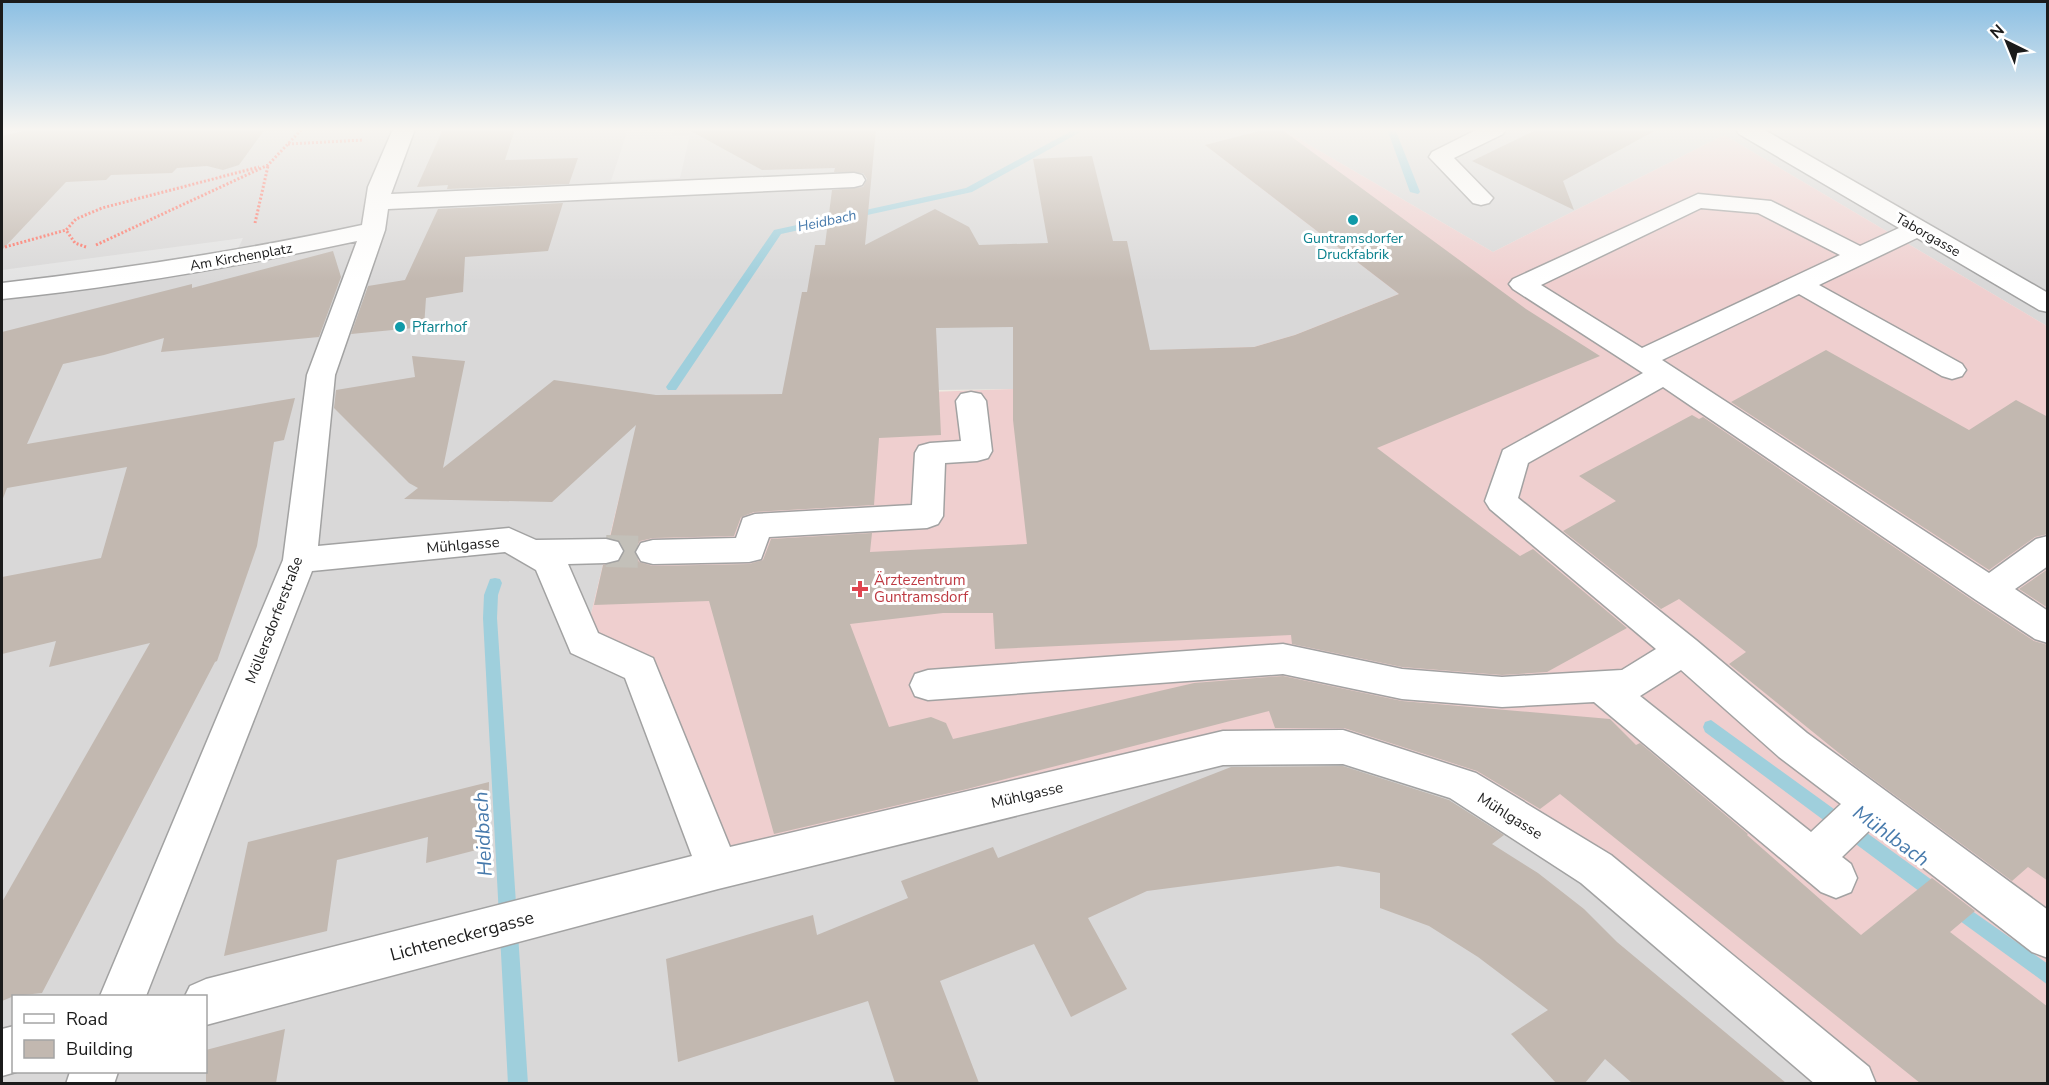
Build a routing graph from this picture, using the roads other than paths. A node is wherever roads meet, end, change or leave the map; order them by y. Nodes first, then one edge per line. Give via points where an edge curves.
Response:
1 (387, 180) edge
2 (854, 180) dead end
3 (1463, 180) edge
4 (1834, 180) edge
5 (1481, 198) dead end
6 (375, 216) junction
7 (1918, 228) junction
8 (1860, 256) junction
9 (1801, 285) junction
10 (2, 291) edge
11 (2048, 304) edge
12 (1652, 366) junction
13 (1952, 370) dead end
14 (971, 401) dead end
15 (2048, 548) edge
16 (606, 551) tunnel mouth
17 (531, 552) junction
18 (653, 552) tunnel mouth
19 (300, 560) junction
20 (1988, 591) junction
21 (2048, 629) edge
22 (1672, 657) junction
23 (928, 685) dead end
24 (1615, 685) junction
25 (1842, 839) junction
26 (711, 852) junction
27 (2048, 937) edge
28 (123, 995) edge
29 (207, 1002) edge
30 (1852, 1083) edge

1 - 6 street
2 - 6 street, Am Kirchenplatz
3 - 5 street
4 - 7 street, Taborgasse
6 - 10 street, Am Kirchenplatz via 244,258 62,286
6 - 19 street, Möllersdorferstraße via 321,375
7 - 8 street
7 - 11 street, Taborgasse
8 - 9 street
8 - 12 street via 1763,206 1698,201 1522,284
9 - 12 street
9 - 13 street
12 - 20 street
12 - 22 street via 1514,457 1501,501
14 - 18 street via 977,451 930,453 927,516 755,526 749,550
15 - 20 street
16 - 17 street
17 - 19 street, Mühlgasse via 509,540
17 - 26 street, Mühlgasse via 550,562 584,643 640,668
19 - 28 street, Möllersdorferstraße
20 - 21 street
22 - 24 street
22 - 25 street via 1792,745
23 - 24 street via 1283,659 1402,684 1502,692
24 - 25 street
25 - 27 street
26 - 29 street, Lichteneckergasse via 532,918
26 - 30 street, Mühlgasse via 1223,748 1343,747 1462,785 1596,869

